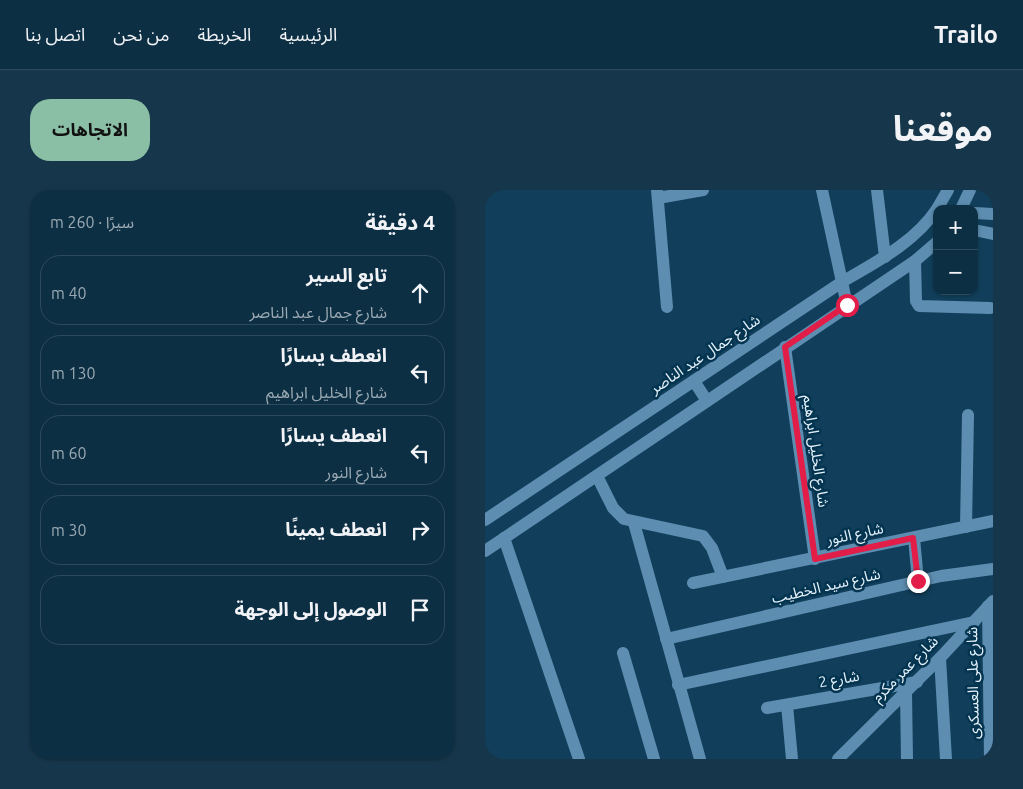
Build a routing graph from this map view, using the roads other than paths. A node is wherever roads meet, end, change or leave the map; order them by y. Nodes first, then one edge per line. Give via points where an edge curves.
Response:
1 (703, 190) edge
2 (822, 190) edge
3 (877, 190) edge
4 (948, 190) edge
5 (969, 190) edge
6 (657, 194) edge
7 (940, 205) edge
8 (963, 205) edge
9 (978, 213) edge
10 (993, 214) edge
11 (933, 215) edge
12 (978, 231) edge
13 (993, 234) edge
14 (933, 245) edge
15 (883, 258) junction
16 (915, 261) junction
17 (891, 276) junction
18 (842, 282) junction
19 (847, 305) junction
20 (667, 307) dead end
21 (990, 308) dead end
22 (785, 347) junction
23 (694, 381) junction
24 (707, 401) junction
25 (968, 415) dead end
26 (597, 476) junction
27 (485, 520) edge
28 (993, 521) edge
29 (634, 523) junction
30 (966, 527) junction
31 (503, 538) junction
32 (913, 538) junction
33 (485, 550) edge
34 (815, 559) junction
35 (993, 569) edge
36 (723, 577) junction
37 (918, 581) junction
38 (693, 583) dead end
39 (991, 603) edge
40 (974, 622) junction
41 (666, 639) junction
42 (623, 654) dead end
43 (941, 658) junction
44 (917, 682) junction
45 (678, 686) junction
46 (906, 692) junction
47 (787, 705) junction
48 (767, 708) dead end
49 (843, 757) edge
50 (579, 759) edge
51 (654, 759) edge
52 (700, 759) edge
53 (792, 759) edge
54 (907, 759) edge
55 (946, 759) edge
56 (990, 759) edge

1 - 6 street
2 - 18 street
3 - 15 street
4 - 7 street, شارع جمال عبد الناصر
5 - 8 street
6 - 20 street
9 - 10 street
11 - 15 street, شارع جمال عبد الناصر via 919,231
12 - 13 street
14 - 16 street
15 - 17 street
15 - 18 street, شارع جمال عبد الناصر
16 - 17 street
16 - 21 street via 916,301 919,306
17 - 19 street
18 - 19 street
18 - 23 street, شارع جمال عبد الناصر
19 - 22 street
22 - 24 street
22 - 34 street, شارع الخليل ابراهيم
23 - 24 street
23 - 27 street, شارع جمال عبد الناصر
24 - 26 street
25 - 30 street
26 - 29 street via 618,514
26 - 31 street
28 - 30 street, شارع النور
29 - 36 street via 703,536 712,548
29 - 41 street
30 - 32 street, شارع النور
31 - 33 street
31 - 50 street
32 - 34 street, شارع النور
32 - 37 street
34 - 36 street, شارع النور
35 - 37 street, شارع سيد الخطيب
36 - 38 street, شارع النور
37 - 41 street, شارع سيد الخطيب
39 - 40 street, شارع عمر مكرم
39 - 56 street, شارع على العسكرى
40 - 43 street, شارع عمر مكرم
40 - 45 street
41 - 45 street
42 - 51 street
43 - 44 street, شارع عمر مكرم
43 - 55 street
44 - 46 street, شارع عمر مكرم
44 - 47 street, شارع 2
45 - 52 street
46 - 49 street, شارع عمر مكرم
46 - 54 street
47 - 48 street, شارع 2
47 - 53 street

